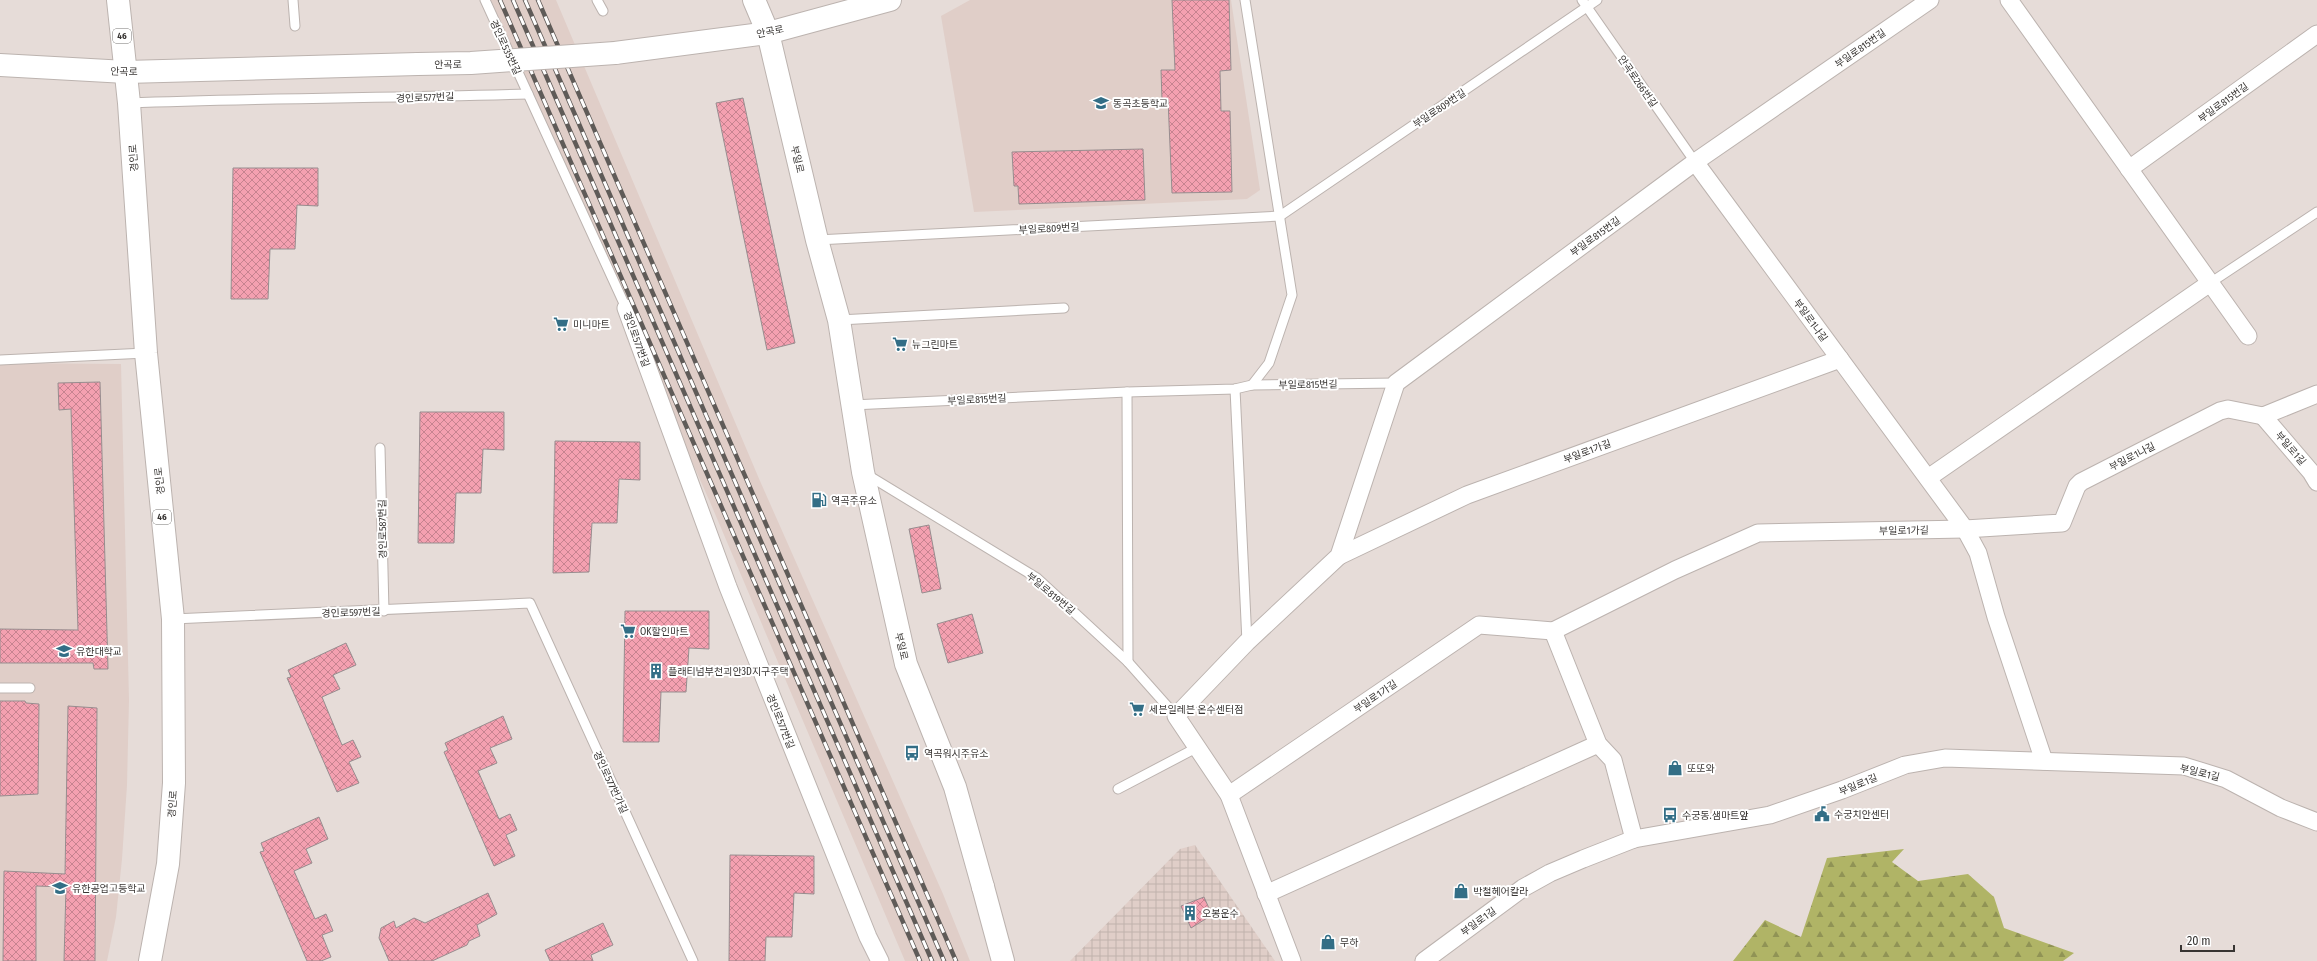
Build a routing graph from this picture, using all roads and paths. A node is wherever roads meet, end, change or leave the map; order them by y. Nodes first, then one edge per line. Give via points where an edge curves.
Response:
1 (118, 0) edge
2 (293, 0) edge
3 (485, 0) edge
4 (597, 0) edge
5 (754, 0) edge
6 (890, 0) edge
7 (1245, 0) edge
8 (1597, 0) edge
9 (1930, 0) edge
10 (2009, 0) edge
11 (1584, 4) edge
12 (603, 11) dead end
13 (295, 26) dead end
14 (768, 33) junction
15 (2317, 34) edge
16 (0, 65) edge
17 (126, 72) junction
18 (528, 94) junction
19 (129, 104) junction
20 (1695, 162) junction
21 (2129, 169) junction
22 (2317, 212) edge
23 (1280, 216) junction
24 (817, 240) junction
25 (2210, 284) junction
26 (626, 308) joint
27 (1064, 308) dead end
28 (838, 320) junction
29 (2248, 336) dead end
30 (146, 353) junction
31 (0, 360) edge
32 (1840, 360) junction
33 (1396, 383) junction
34 (1252, 385) junction
35 (1235, 389) junction
36 (1127, 392) junction
37 (2317, 394) edge
38 (852, 405) junction
39 (2263, 416) junction
40 (380, 448) dead end
41 (863, 472) junction
42 (1928, 478) junction
43 (2317, 482) edge
44 (1965, 529) junction
45 (1339, 556) junction
46 (530, 603) joint
47 (384, 611) junction
48 (173, 619) junction
49 (1552, 631) junction
50 (1246, 642) junction
51 (1128, 662) junction
52 (0, 688) edge
53 (30, 688) dead end
54 (1176, 716) junction
55 (1598, 744) junction
56 (1198, 747) junction
57 (2044, 762) junction
58 (1118, 789) dead end
59 (1229, 795) junction
60 (2317, 822) edge
61 (1634, 839) junction
62 (1266, 894) junction
63 (150, 961) edge
64 (693, 961) edge
65 (880, 961) edge
66 (1003, 961) edge
67 (1292, 961) edge
68 (1424, 961) edge

1 - 17 street, 경인로 / 46
2 - 13 lane
3 - 18 lane, 경인로535번길
4 - 12 lane
5 - 14 street, 부일로
6 - 14 street, 안곡로
7 - 23 lane
8 - 11 lane, 부일로809번길
9 - 20 street, 부일로815번길
10 - 21 street
11 - 20 lane, 안곡로266번길
11 - 23 lane, 부일로809번길
14 - 17 street, 안곡로, bridge via 615,53 471,63
14 - 24 street, 부일로
15 - 21 street, 부일로815번길
16 - 17 street, 안곡로
17 - 19 street, 경인로 / 46
18 - 19 lane, 경인로577번길 via 230,99
18 - 26 lane, 경인로577번길
19 - 30 street, 경인로 / 46
20 - 32 street, 부일로1나길
20 - 33 street, 부일로815번길
21 - 25 street
22 - 25 lane
23 - 24 lane, 부일로809번길
23 - 34 lane via 1292,295 1269,363
24 - 28 street, 부일로
25 - 29 street
25 - 42 street
26 - 65 street, 경인로577번길 via 728,587 868,937
27 - 28 lane
28 - 38 street, 부일로
30 - 31 lane
30 - 48 street, 경인로 / 46
32 - 42 street, 부일로1나길
32 - 45 street, 부일로1가길 via 1467,495
33 - 34 lane, 부일로815번길
33 - 45 street, 부일로1가길
34 - 35 lane, 부일로815번길
35 - 36 lane, 부일로815번길
35 - 50 lane
36 - 38 lane, 부일로815번길
36 - 51 lane
37 - 39 street
38 - 41 street, 부일로
39 - 43 street, 부일로1길
39 - 44 street, 부일로1나길 via 2228,409 2220,411 2081,482 2062,523
40 - 47 lane, 경인로587번길
41 - 51 lane, 부일로819번길 via 1037,578
41 - 66 street, 부일로 via 906,664 955,787
42 - 44 street, 부일로1나길
44 - 49 street, 부일로1가길 via 1758,533 1675,570
44 - 57 street, 부일로1나길 via 1978,553 1996,617
45 - 50 street, 부일로1가길
46 - 47 lane, 경인로597번길
46 - 64 lane, 경인로577번가길
47 - 48 lane, 경인로597번길
48 - 63 street, 경인로 / 46 via 174,783 168,864
49 - 55 street
49 - 59 street, 부일로1가길 via 1479,625
50 - 54 street, 부일로1가길
51 - 54 lane, 부일로819번길
52 - 53 lane
54 - 56 street
55 - 61 street via 1613,760
55 - 62 street
56 - 58 lane
56 - 59 street
57 - 60 street, 부일로1길 via 2184,766 2226,779 2281,808
57 - 61 street, 부일로1길 via 1945,758 1905,765 1770,815
59 - 62 street
61 - 68 street, 부일로1길 via 1550,873 1523,888
62 - 67 street

